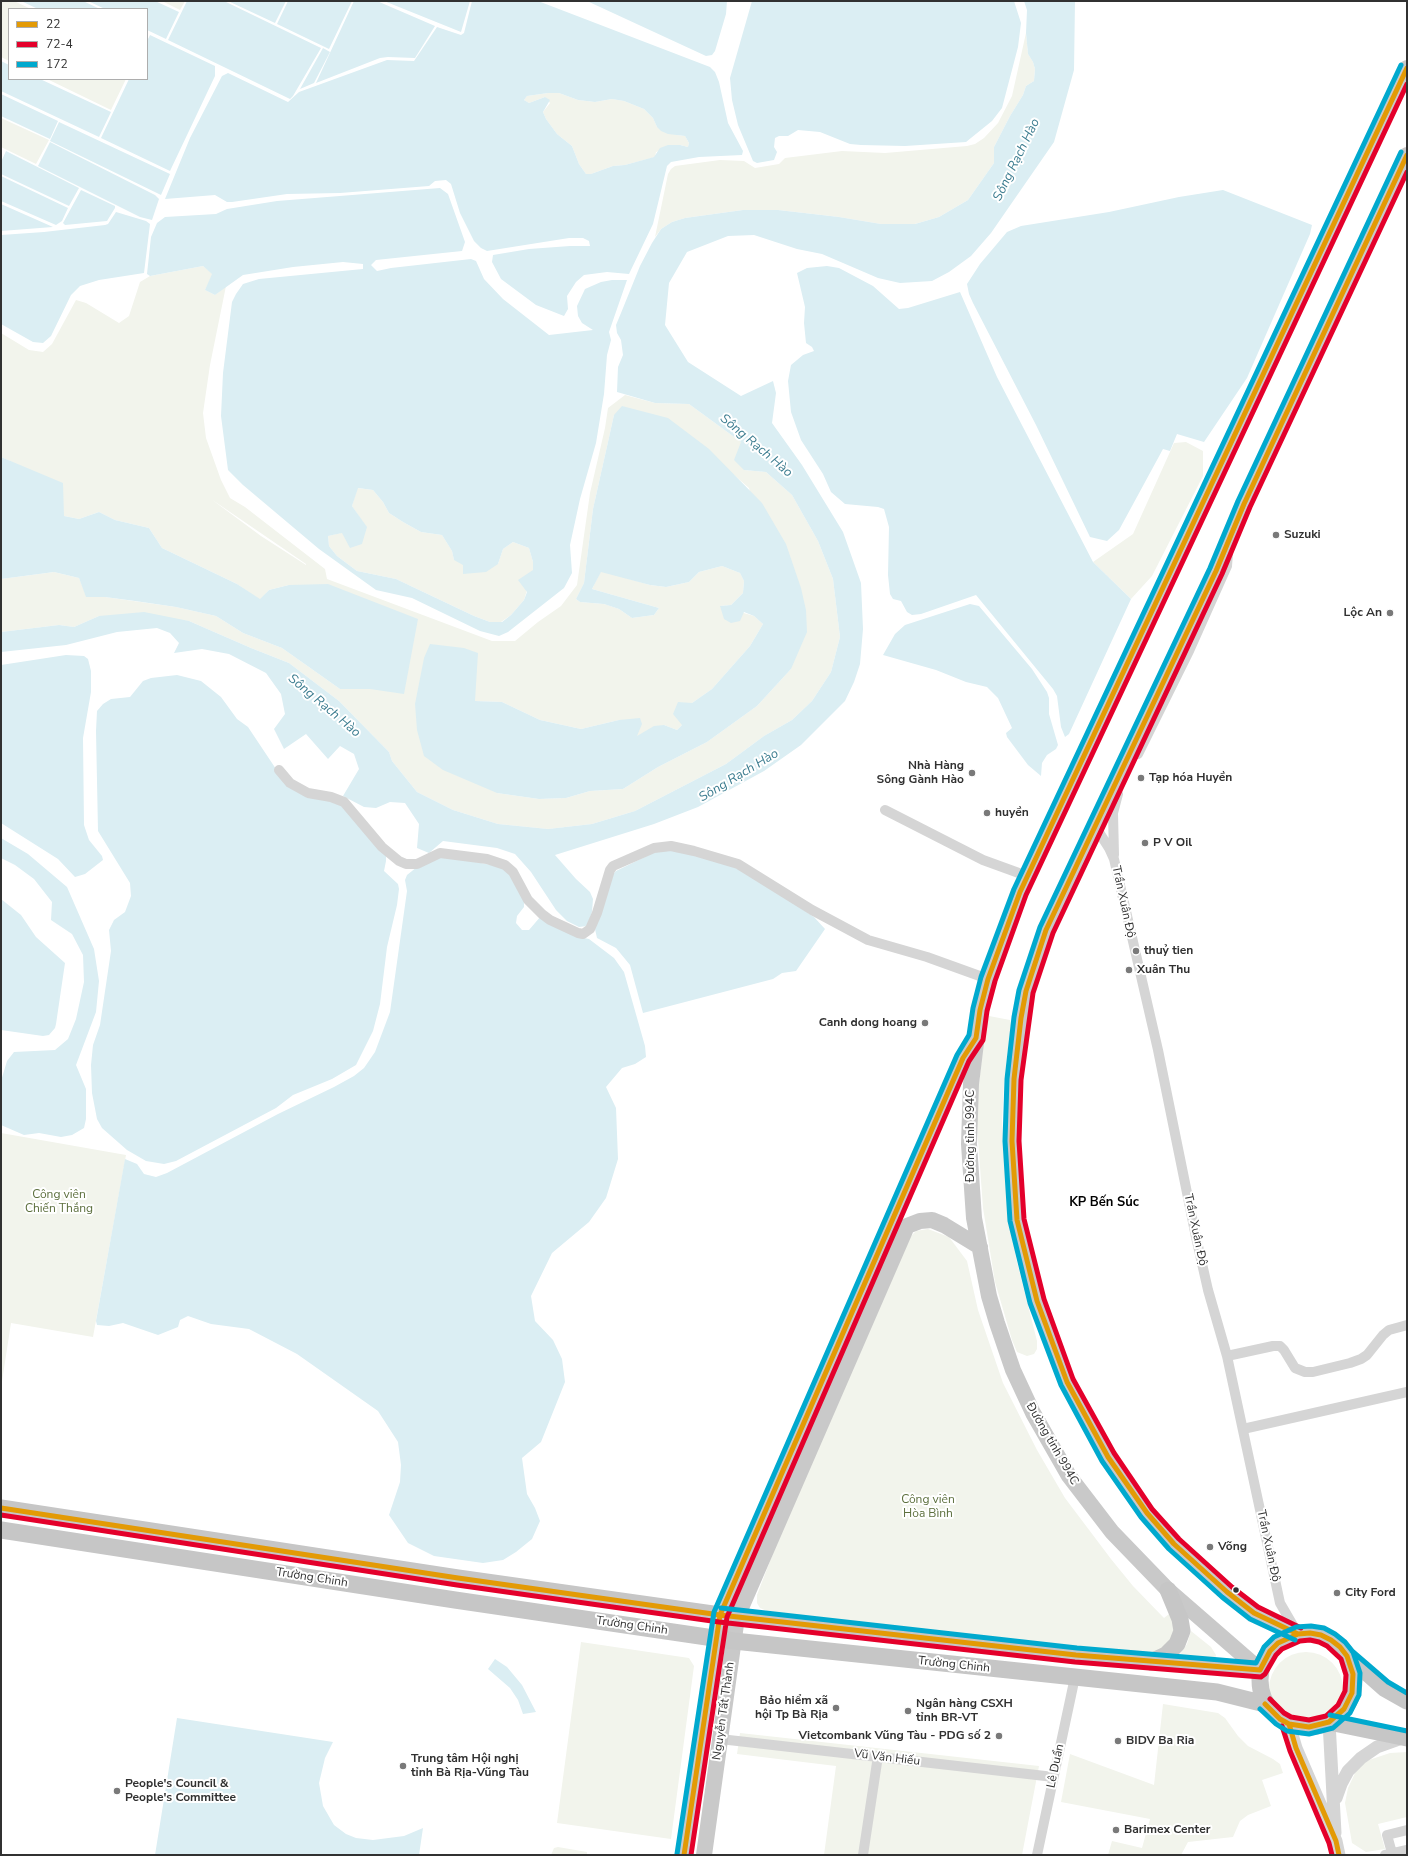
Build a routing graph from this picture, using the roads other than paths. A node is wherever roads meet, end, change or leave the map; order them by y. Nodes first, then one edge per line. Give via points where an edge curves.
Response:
1 (1407, 68) edge
2 (1407, 155) edge
3 (1228, 541) junction
4 (280, 770) dead end
5 (885, 810) dead end
6 (1095, 826) junction
7 (1114, 859) junction
8 (1028, 876) junction
9 (988, 979) junction
10 (976, 1038) junction
11 (892, 1220) junction
12 (907, 1226) junction
13 (980, 1247) junction
14 (1407, 1325) edge
15 (1227, 1356) junction
16 (1407, 1392) edge
17 (1243, 1429) junction
18 (1, 1508) edge
19 (1, 1530) edge
20 (458, 1578) junction
21 (1168, 1590) junction
22 (455, 1600) junction
23 (720, 1615) junction
24 (737, 1617) junction
25 (1298, 1634) junction
26 (717, 1638) junction
27 (734, 1641) junction
28 (1347, 1656) junction
29 (1151, 1662) junction
30 (1260, 1670) junction
31 (1075, 1678) junction
32 (1407, 1701) edge
33 (1265, 1704) junction
34 (1329, 1722) junction
35 (1289, 1724) junction
36 (1406, 1737) edge
37 (720, 1739) junction
38 (878, 1756) junction
39 (1054, 1777) junction
40 (1334, 1803) junction
41 (1407, 1830) edge
42 (1336, 1841) junction
43 (1407, 1850) edge
44 (689, 1854) edge
45 (1388, 1854) edge
46 (704, 1855) edge
47 (863, 1855) edge
48 (1037, 1855) edge
49 (1339, 1855) edge

1 - 8 main road, Đường tỉnh 994C
2 - 3 main road
3 - 6 main road
3 - 7 street via 1227,566 1114,805
4 - 9 street via 290,783 308,793 344,802 382,846 406,864 416,864 440,854 506,865 513,872 528,900 542,914 578,933 583,934 590,929 613,866 654,848 671,846 738,864 812,910 868,940 927,957
5 - 8 street via 983,860
6 - 7 street, Trần Xuân Độ via 1110,848
6 - 25 main road via 1046,930 1021,1018 1014,1079 1012,1141 1017,1220 1027,1264 1048,1335 1067,1382 1108,1457 1143,1506 1174,1544 1227,1592 1254,1613
7 - 15 street, Trần Xuân Độ via 1158,1050 1208,1290
8 - 9 main road, Đường tỉnh 994C
9 - 10 main road, Đường tỉnh 994C
10 - 11 main road, Nguyễn Tất Thành via 963,1058
10 - 13 main road, Đường tỉnh 994C via 969,1144 974,1218
11 - 12 main road
11 - 23 main road, Nguyễn Tất Thành
12 - 13 main road via 932,1220
12 - 24 main road, Nguyễn Tất Thành
13 - 21 main road, Đường tỉnh 994C via 996,1323 1013,1370 1033,1413 1069,1476 1095,1512
14 - 15 street via 1389,1330 1367,1355 1360,1359 1313,1372 1295,1368 1280,1346
15 - 17 street, Trần Xuân Độ
16 - 17 street
17 - 25 street, Trần Xuân Độ via 1280,1603
18 - 20 highway, Trường Chinh
19 - 22 highway, Trường Chinh
20 - 22 highway
20 - 23 highway, Trường Chinh
21 - 29 highway via 1182,1631 1177,1644 1166,1655
21 - 30 main road, Đường tỉnh 994C
22 - 26 highway, Trường Chinh
23 - 24 highway, Trường Chinh
23 - 26 main road, Nguyễn Tất Thành
24 - 27 main road, Nguyễn Tất Thành
24 - 29 highway, Trường Chinh
25 - 28 highway via 1315,1634 1331,1640
25 - 30 highway via 1278,1643 1267,1655
26 - 27 highway, Trường Chinh
26 - 44 main road, Nguyễn Tất Thành
27 - 31 highway, Trường Chinh
27 - 37 main road, Nguyễn Tất Thành
28 - 32 highway via 1384,1688
28 - 34 highway via 1354,1674 1352,1692 1344,1709
29 - 30 highway, Trường Chinh
30 - 33 highway via 1261,1693
31 - 33 highway, Trường Chinh via 1218,1692
31 - 39 street, Lê Duẩn
33 - 35 highway
34 - 35 highway via 1309,1727
34 - 36 highway
34 - 40 street
35 - 42 street via 1296,1748
36 - 40 street via 1377,1747 1360,1758 1348,1771
37 - 38 street, Vũ Văn Hiếu
37 - 46 main road, Nguyễn Tất Thành
38 - 39 street, Vũ Văn Hiếu
38 - 47 street
39 - 48 street, Lê Duẩn
40 - 42 street
41 - 45 street via 1387,1834
42 - 49 street
43 - 45 street

